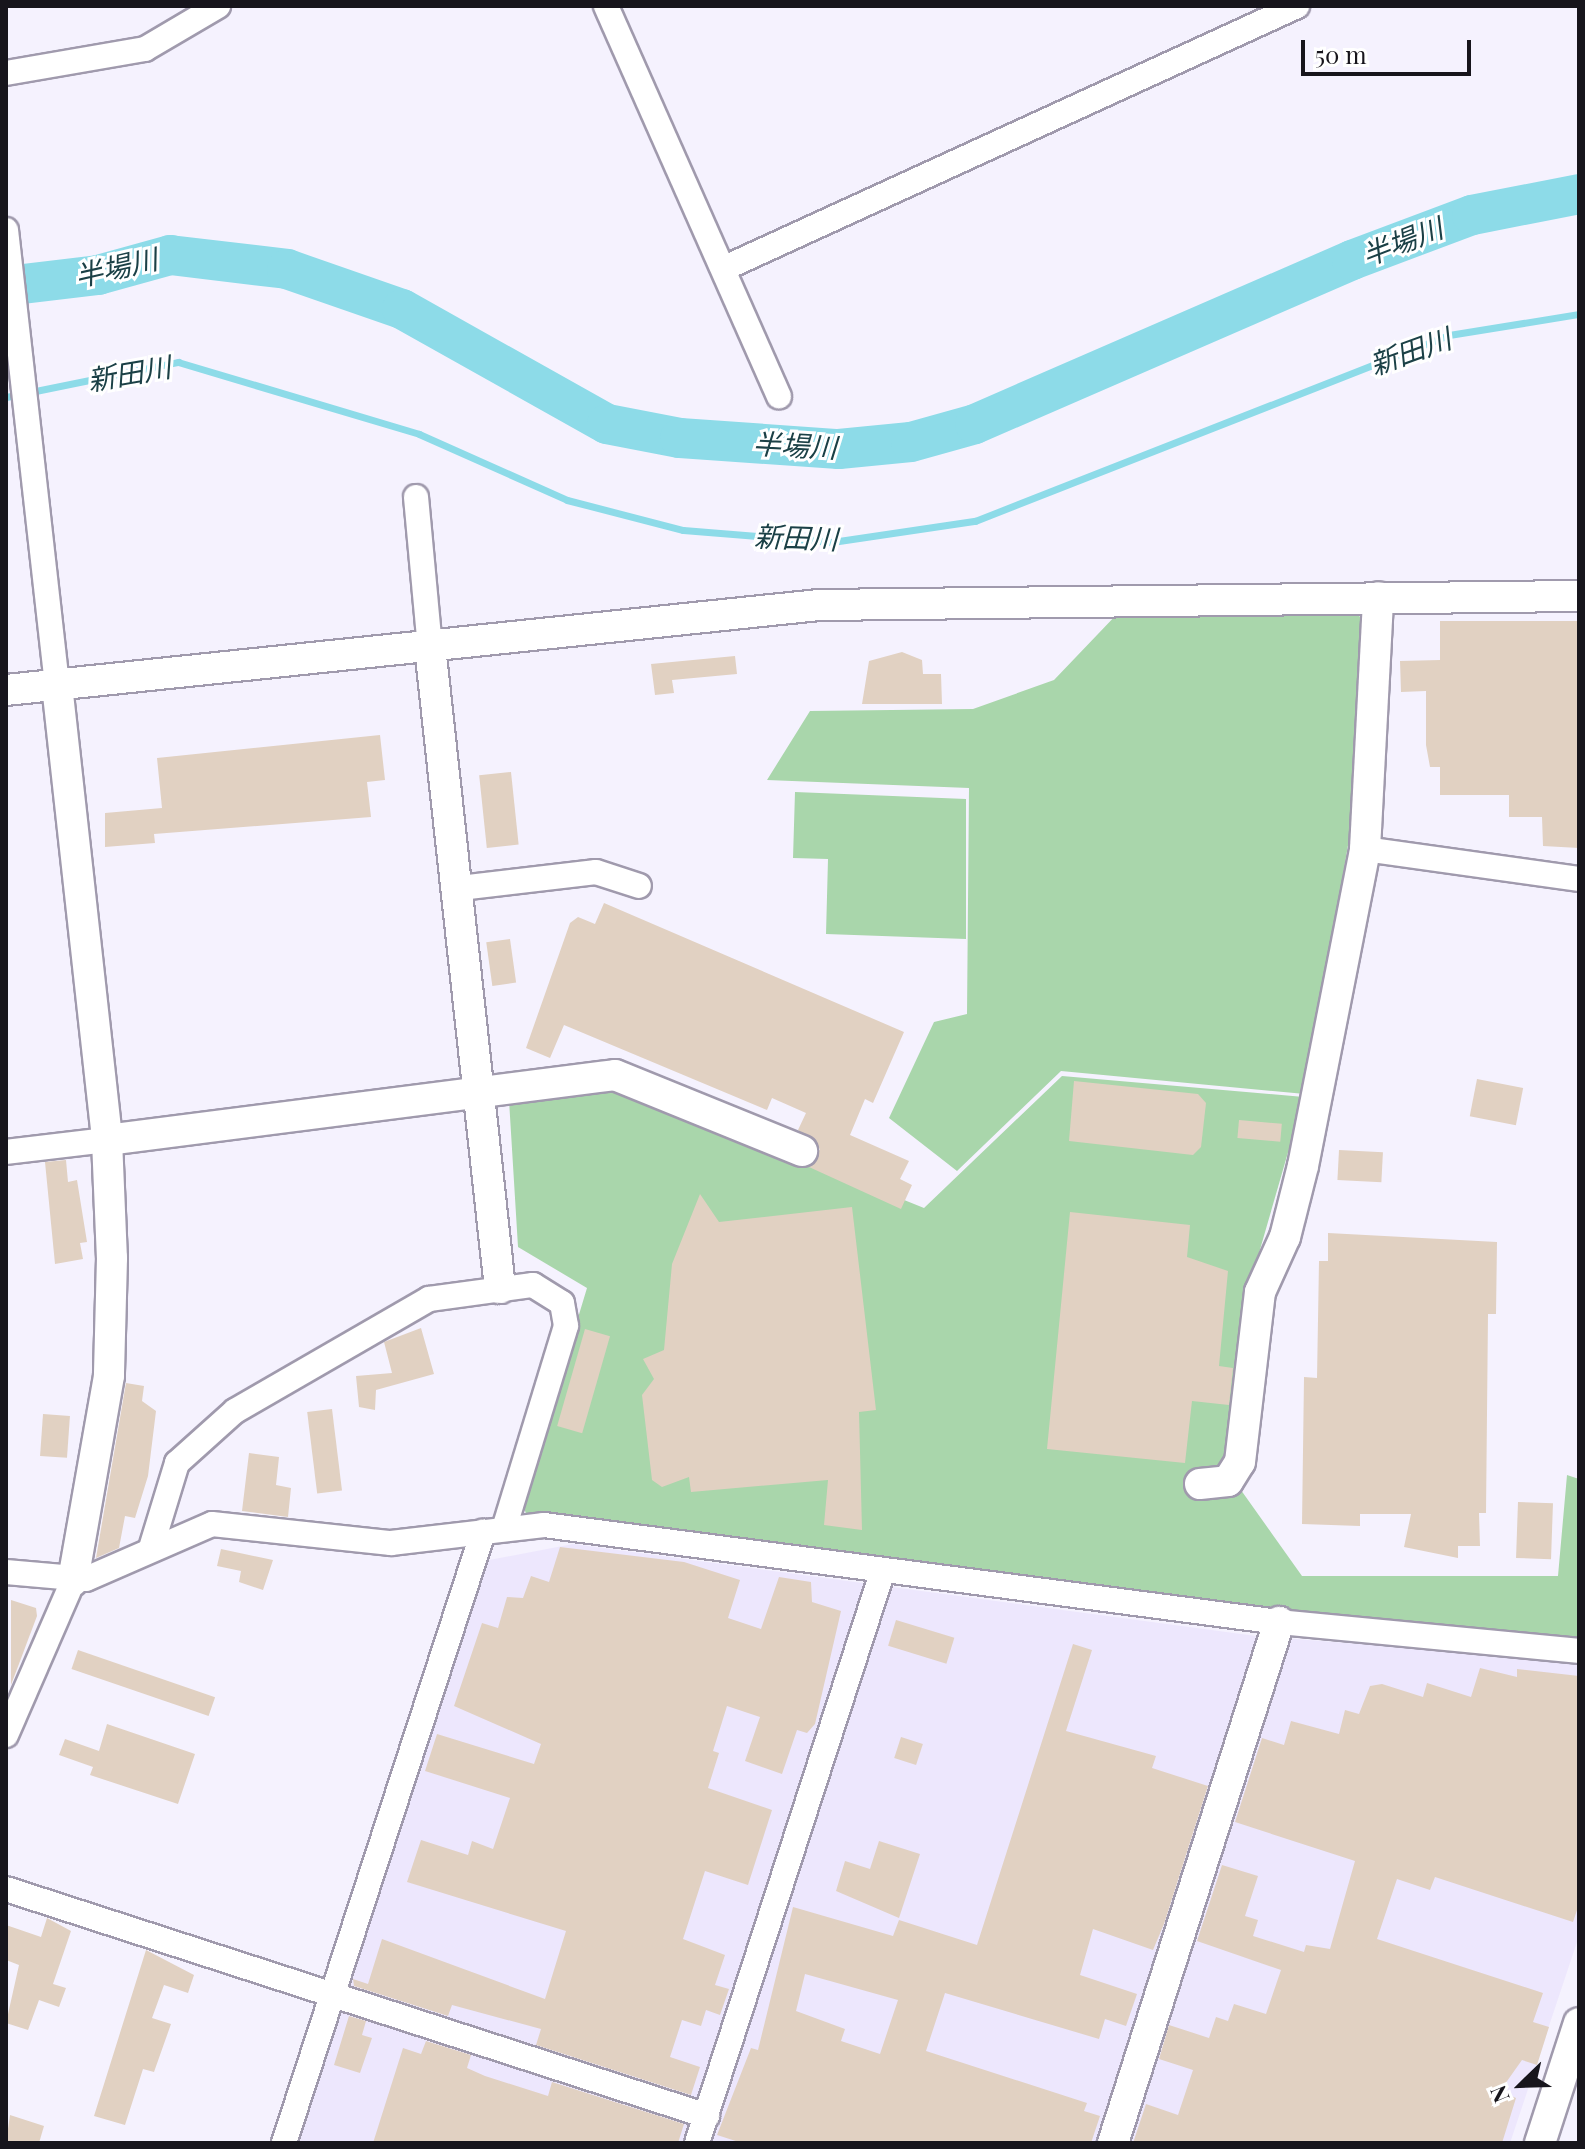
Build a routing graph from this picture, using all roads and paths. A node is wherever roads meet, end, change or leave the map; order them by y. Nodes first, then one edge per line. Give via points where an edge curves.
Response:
1 (218, 6) edge
2 (606, 6) edge
3 (1297, 6) edge
4 (6, 73) edge
5 (6, 230) edge
6 (727, 267) junction
7 (779, 396) dead end
8 (416, 497) dead end
9 (1579, 596) edge
10 (1378, 597) junction
11 (430, 647) junction
12 (57, 685) junction
13 (6, 690) edge
14 (1365, 849) junction
15 (1579, 879) edge
16 (639, 886) dead end
17 (460, 888) junction
18 (483, 1091) junction
19 (107, 1140) junction
20 (802, 1151) dead end
21 (6, 1152) edge
22 (500, 1288) junction
23 (1200, 1484) dead end
24 (493, 1530) junction
25 (151, 1548) junction
26 (883, 1570) junction
27 (6, 1572) edge
28 (73, 1581) junction
29 (1279, 1622) junction
30 (1579, 1651) edge
31 (6, 1735) edge
32 (6, 1889) edge
33 (331, 1994) junction
34 (1579, 2023) edge
35 (707, 2116) junction
36 (284, 2143) edge
37 (697, 2143) edge
38 (1113, 2143) edge
39 (1540, 2143) edge

1 - 4 street via 145,49
2 - 6 street
3 - 6 street
5 - 12 street
6 - 7 street
8 - 11 street
9 - 10 street
10 - 11 street via 819,605
10 - 14 street
11 - 12 street
11 - 17 street
12 - 13 street
12 - 19 street
14 - 15 street
14 - 23 street via 1295,1206 1260,1292 1240,1462 1228,1481
16 - 17 street via 596,872
17 - 18 street
18 - 19 street
18 - 20 street via 615,1075
18 - 22 street
19 - 21 street
19 - 28 street via 109,1376
22 - 24 street via 542,1287 566,1315
22 - 25 street via 429,1299 235,1411 177,1463
24 - 25 street via 391,1543 212,1524
24 - 26 street via 583,1529
24 - 33 street
25 - 28 street
26 - 29 street
26 - 35 street
27 - 28 street
28 - 31 street
29 - 30 street
29 - 38 street
32 - 33 street
33 - 35 street
33 - 36 street
34 - 39 street
35 - 37 street

